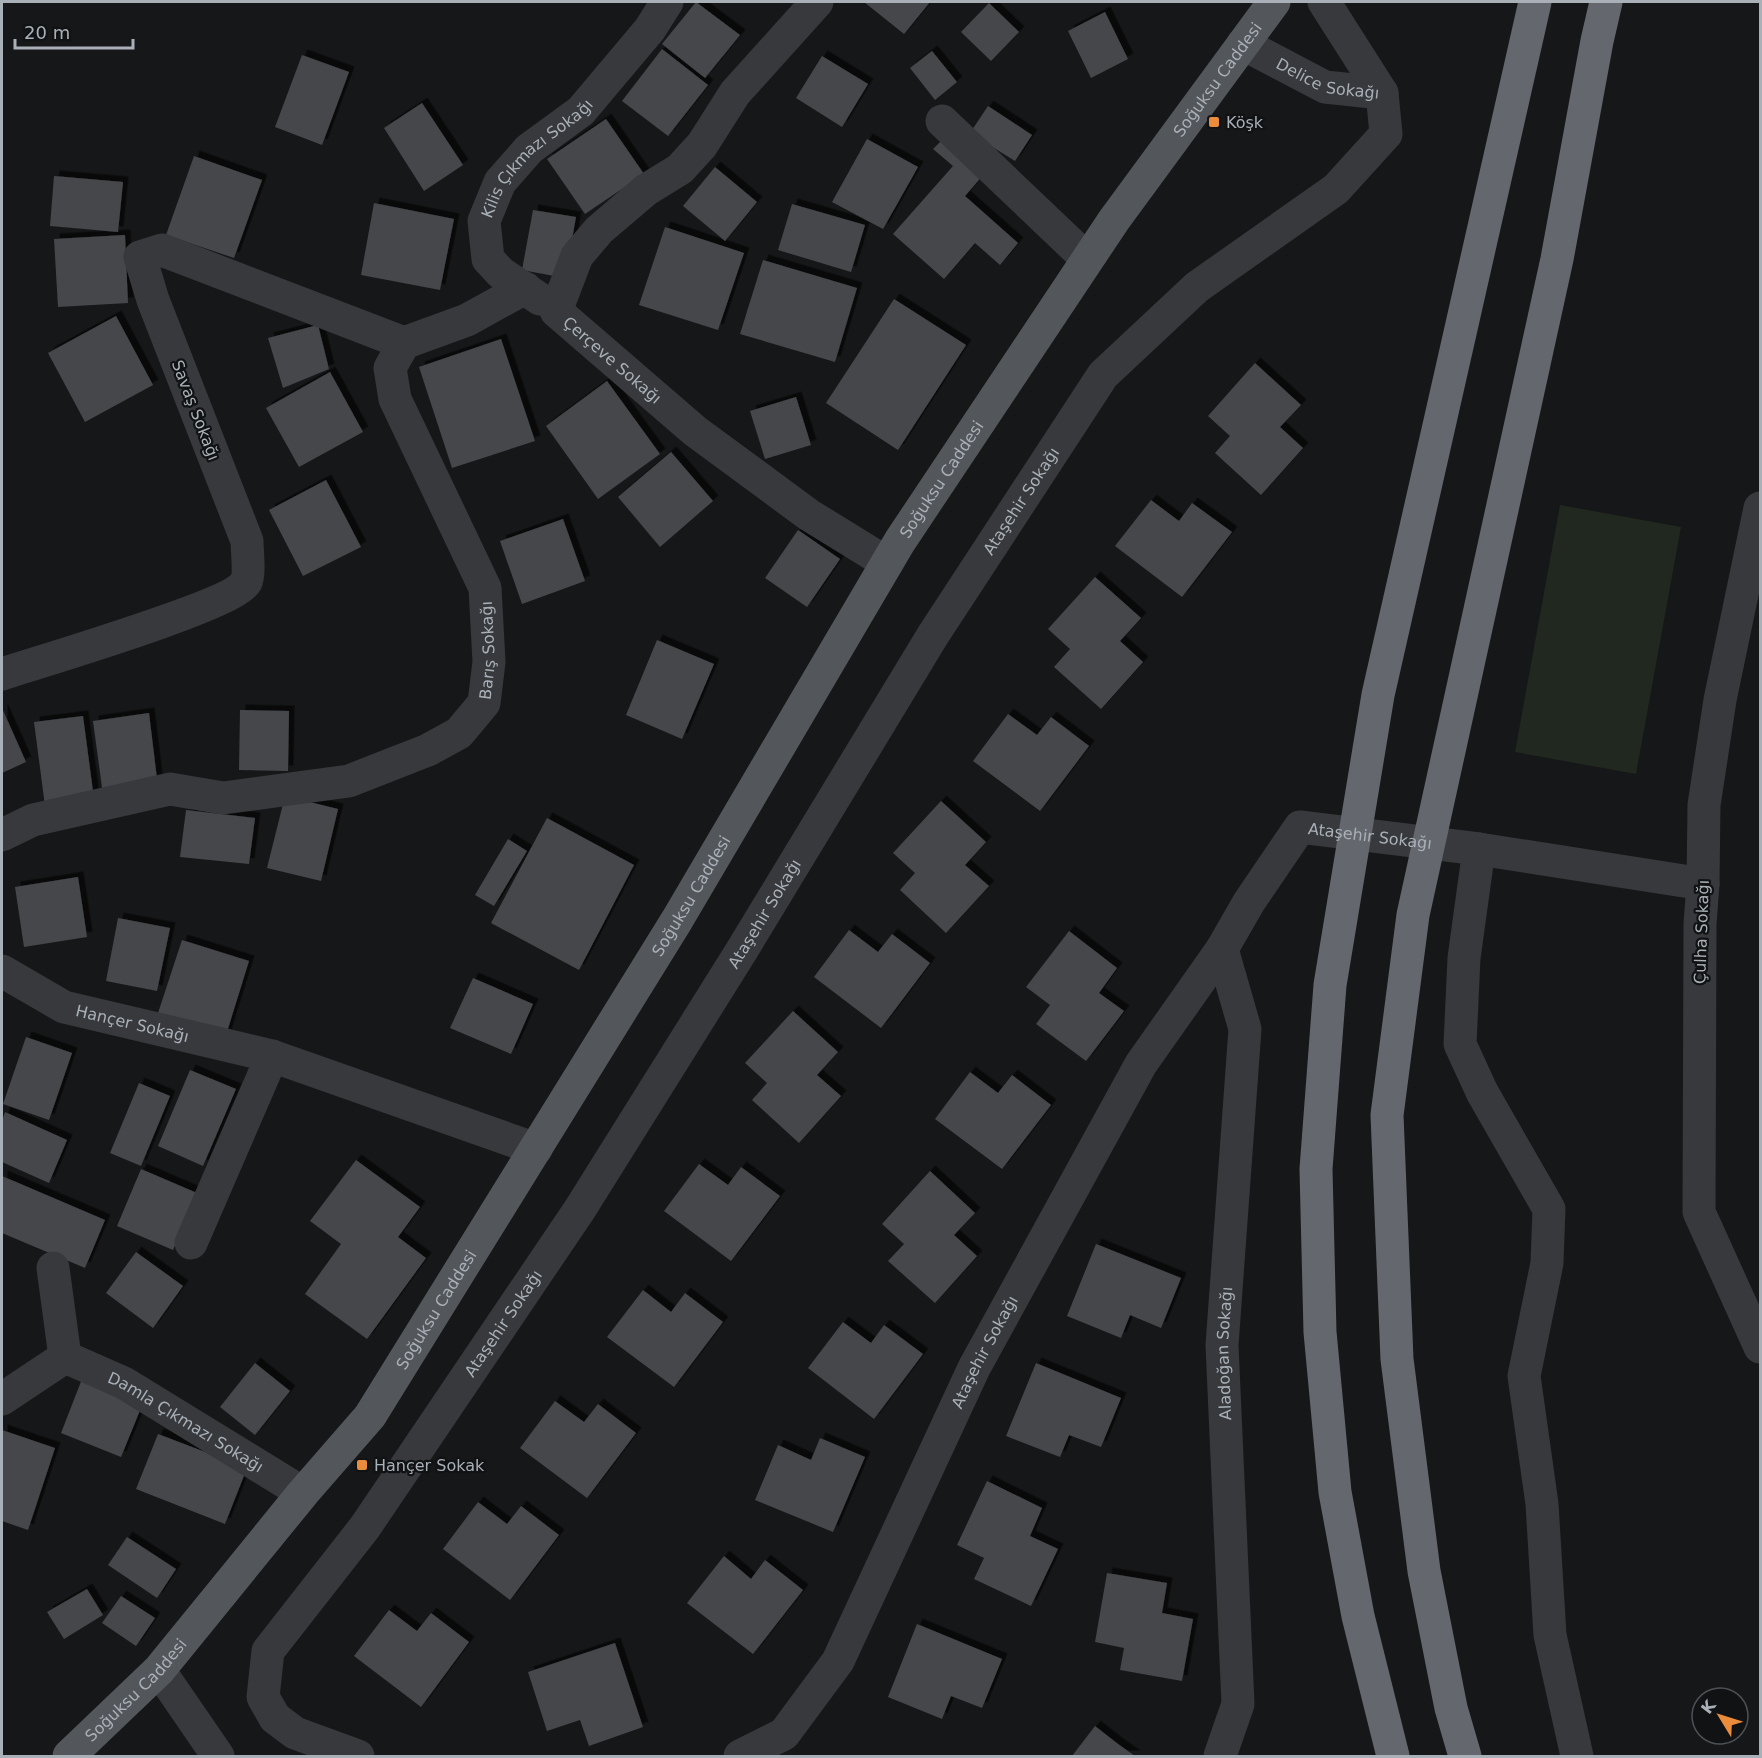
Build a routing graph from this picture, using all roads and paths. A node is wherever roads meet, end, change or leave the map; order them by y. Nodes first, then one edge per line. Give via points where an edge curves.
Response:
1 (667, 2) edge
2 (817, 2) edge
3 (1274, 2) edge
4 (1324, 2) edge
5 (1535, 2) edge
6 (1606, 2) edge
7 (1243, 44) junction
8 (1382, 93) junction
9 (942, 121) dead end
10 (1087, 259) junction
11 (525, 288) junction
12 (556, 311) junction
13 (404, 343) junction
14 (1761, 508) edge
15 (887, 563) junction
16 (2, 674) edge
17 (2, 835) edge
18 (1479, 849) junction
19 (1703, 884) junction
20 (1222, 949) junction
21 (2, 971) edge
22 (272, 1056) junction
23 (536, 1149) junction
24 (192, 1243) dead end
25 (53, 1268) dead end
26 (1761, 1347) edge
27 (64, 1357) junction
28 (2, 1399) edge
29 (303, 1493) junction
30 (159, 1671) junction
31 (69, 1756) edge
32 (218, 1756) edge
33 (358, 1756) edge
34 (740, 1756) edge
35 (1220, 1756) edge
36 (1393, 1756) edge
37 (1465, 1756) edge
38 (1577, 1756) edge

1 - 11 street, Kilis Çıkmazı Sokağı via 650,29 581,111 529,149 500,182 484,221 488,259
2 - 12 street, Çerçeve Sokağı via 735,93 702,145 680,169 646,190 599,230 577,256
3 - 7 main road, Soğuksu Caddesi
4 - 8 street, Delice Sokağı
5 - 36 highway via 1378,695 1330,986 1316,1169 1320,1332 1335,1492 1358,1616
6 - 37 highway via 1557,259 1413,915 1387,1115 1397,1359 1424,1571 1451,1707
7 - 8 street, Delice Sokağı via 1325,87
7 - 10 main road, Soğuksu Caddesi
8 - 33 street, Ataşehir Sokağı via 1386,134 1336,189 1197,287 1103,375 933,635 580,1209 365,1527 268,1651 263,1697 275,1718 295,1733
9 - 10 street
10 - 15 main road, Soğuksu Caddesi
11 - 12 street, Kilis Çıkmazı Sokağı
11 - 13 street via 467,320
12 - 15 street, Çerçeve Sokağı via 695,431 809,515
13 - 16 street, Savaş Sokağı via 162,250 140,257 247,541 247,580 240,589 200,609
13 - 17 street, Barış Sokağı via 390,368 395,399 485,588 489,662 484,703 459,733 428,750 349,781 224,798 170,789 33,820
14 - 19 street, Çulha Sokağı via 1720,700 1704,806
15 - 23 main road, Soğuksu Caddesi via 677,920
18 - 19 street, Ataşehir Sokağı
18 - 20 street, Ataşehir Sokağı via 1300,827
18 - 38 street via 1464,958 1460,1044 1482,1092 1549,1209 1547,1263 1524,1376 1542,1504 1550,1635
19 - 26 street, Çulha Sokağı via 1699,1212
20 - 34 street, Ataşehir Sokağı via 1141,1064 974,1368 838,1661 784,1734
20 - 35 street, Aladoğan Sokağı via 1245,1029 1222,1345 1238,1704
21 - 22 street, Hançer Sokağı via 64,1007
22 - 23 street, Hançer Sokağı
22 - 24 street
23 - 29 main road, Soğuksu Caddesi via 370,1416
25 - 27 street
27 - 28 street
27 - 29 street, Damla Çıkmazı Sokağı via 124,1383
29 - 30 main road, Soğuksu Caddesi
30 - 31 main road, Soğuksu Caddesi
30 - 32 street

